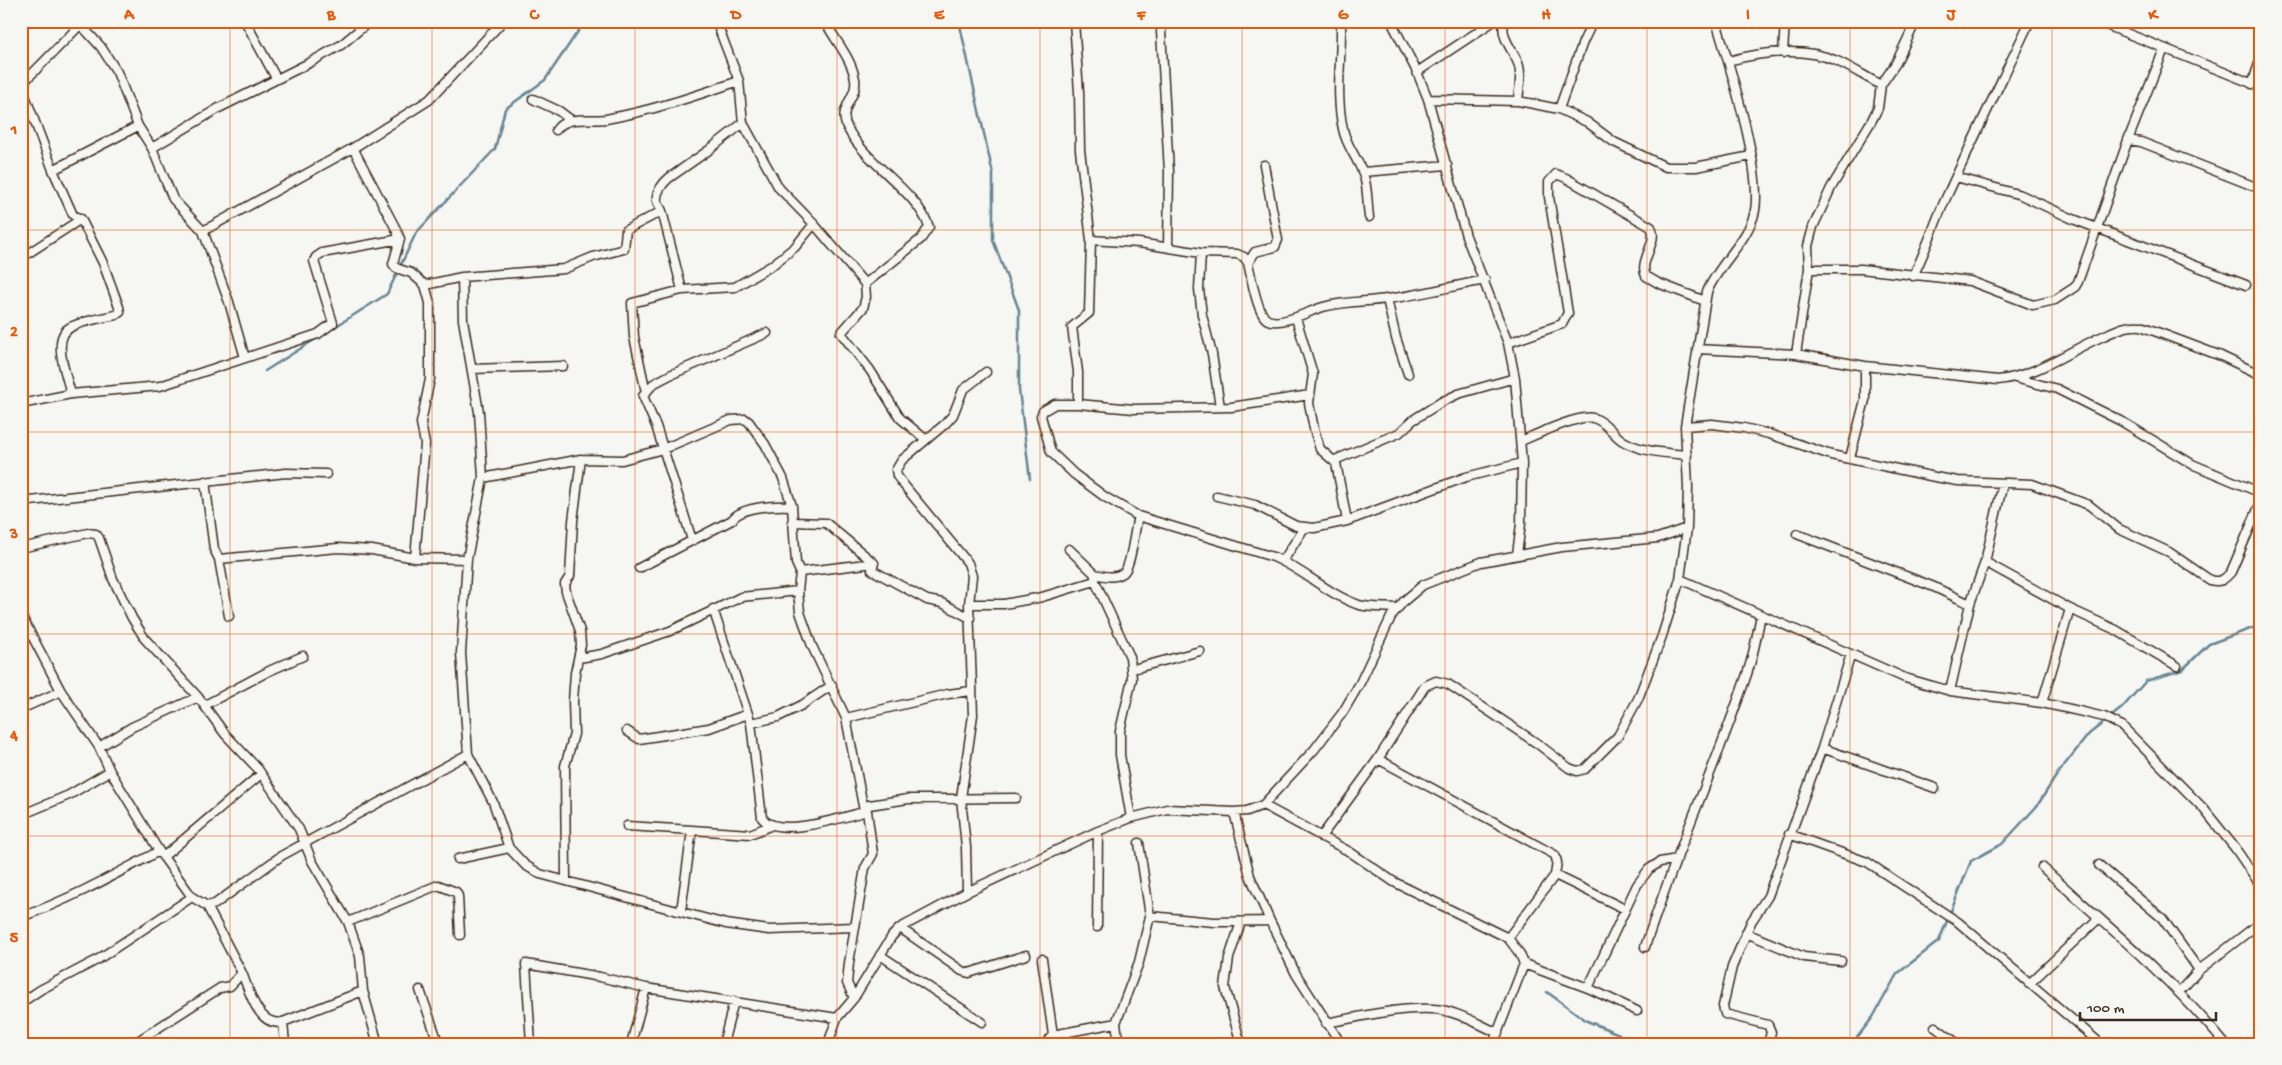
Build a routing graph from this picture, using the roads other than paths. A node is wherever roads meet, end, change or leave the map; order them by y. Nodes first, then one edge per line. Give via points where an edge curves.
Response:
1 (245, 21) edge
2 (370, 21) edge
3 (503, 21) edge
4 (716, 21) edge
5 (825, 21) edge
6 (1074, 21) edge
7 (1163, 21) edge
8 (1341, 21) edge
9 (1391, 21) edge
10 (1494, 21) edge
11 (1504, 21) edge
12 (1593, 21) edge
13 (1716, 21) edge
14 (1785, 21) edge
15 (1916, 21) edge
16 (2030, 21) edge
17 (2096, 21) edge
18 (82, 23) edge
19 (252, 25) edge
20 (2164, 50) junction
21 (1783, 53) junction
22 (2261, 58) edge
23 (1728, 61) junction
24 (1417, 72) junction
25 (276, 78) junction
26 (738, 81) junction
27 (2252, 84) junction
28 (1881, 85) junction
29 (2261, 87) edge
30 (533, 99) dead end
31 (1428, 100) junction
32 (1518, 101) junction
33 (1559, 109) junction
34 (571, 120) junction
35 (743, 123) junction
36 (138, 126) junction
37 (556, 130) dead end
38 (2128, 140) junction
39 (152, 148) junction
40 (353, 148) junction
41 (1751, 156) junction
42 (1264, 165) dead end
43 (1447, 165) junction
44 (53, 170) junction
45 (1363, 172) junction
46 (1956, 177) junction
47 (2261, 189) edge
48 (662, 211) junction
49 (1368, 217) dead end
50 (82, 219) junction
51 (814, 224) junction
52 (2098, 227) junction
53 (203, 231) junction
54 (400, 239) junction
55 (1091, 240) junction
56 (1168, 247) junction
57 (1201, 253) junction
58 (21, 258) edge
59 (1248, 264) junction
60 (1809, 269) junction
61 (1913, 276) junction
62 (462, 277) junction
63 (1485, 280) junction
64 (865, 284) junction
65 (425, 285) junction
66 (2246, 285) dead end
67 (682, 290) junction
68 (1387, 299) junction
69 (1705, 300) junction
70 (1296, 318) junction
71 (767, 333) dead end
72 (1508, 343) junction
73 (1697, 349) junction
74 (1796, 354) junction
75 (245, 358) junction
76 (563, 366) dead end
77 (1865, 366) junction
78 (472, 369) junction
79 (986, 372) dead end
80 (1408, 374) dead end
81 (2261, 376) edge
82 (1515, 378) junction
83 (2013, 378) junction
84 (646, 392) junction
85 (71, 394) junction
86 (1310, 395) junction
87 (21, 404) edge
88 (1078, 404) junction
89 (1220, 407) junction
90 (1685, 426) junction
91 (925, 439) junction
92 (1521, 441) junction
93 (662, 449) junction
94 (1687, 455) junction
95 (1850, 458) junction
96 (581, 459) junction
97 (1335, 460) junction
98 (1522, 463) junction
99 (326, 474) dead end
100 (483, 478) junction
101 (204, 481) junction
102 (2003, 483) junction
103 (2261, 493) edge
104 (1216, 496) dead end
105 (21, 502) edge
106 (2261, 502) edge
107 (792, 506) junction
108 (1138, 516) junction
109 (1347, 521) junction
110 (792, 522) junction
111 (1304, 528) junction
112 (1687, 528) junction
113 (1797, 534) dead end
114 (692, 540) junction
115 (21, 548) edge
116 (1070, 548) dead end
117 (1517, 554) junction
118 (415, 558) junction
119 (219, 559) junction
120 (467, 559) junction
121 (1283, 561) junction
122 (1985, 562) junction
123 (874, 563) junction
124 (639, 568) dead end
125 (800, 572) junction
126 (1095, 578) junction
127 (1680, 579) junction
128 (798, 591) junction
129 (969, 604) junction
130 (1970, 604) junction
131 (1398, 608) junction
132 (713, 609) junction
133 (2070, 609) junction
134 (21, 615) edge
135 (1761, 615) junction
136 (230, 616) dead end
137 (970, 618) junction
138 (1200, 651) dead end
139 (1850, 654) junction
140 (303, 656) dead end
141 (579, 658) junction
142 (2177, 666) dead end
143 (1133, 669) junction
144 (832, 685) junction
145 (61, 691) junction
146 (971, 691) junction
147 (1950, 692) junction
148 (198, 697) junction
149 (2042, 703) junction
150 (205, 705) junction
151 (21, 709) edge
152 (748, 714) junction
153 (846, 718) junction
154 (751, 723) junction
155 (627, 731) dead end
156 (99, 747) junction
157 (1822, 748) junction
158 (468, 754) junction
159 (1378, 760) junction
160 (110, 771) junction
161 (261, 774) junction
162 (1935, 788) dead end
163 (962, 798) junction
164 (1016, 798) dead end
165 (1263, 806) junction
166 (865, 808) junction
167 (1234, 812) junction
168 (21, 815) edge
169 (1132, 818) junction
170 (627, 826) dead end
171 (770, 826) junction
172 (692, 830) junction
173 (1098, 831) junction
174 (1789, 834) junction
175 (1321, 837) junction
176 (1139, 842) dead end
177 (304, 843) junction
178 (509, 848) junction
179 (161, 854) junction
180 (458, 859) dead end
181 (1677, 859) junction
182 (2099, 865) dead end
183 (2042, 867) dead end
184 (1555, 875) junction
185 (566, 879) junction
186 (2261, 886) edge
187 (966, 892) junction
188 (192, 897) junction
189 (207, 906) junction
190 (1625, 909) junction
191 (681, 912) junction
192 (1150, 916) junction
193 (21, 917) edge
194 (2098, 918) junction
195 (1270, 921) junction
196 (348, 922) junction
197 (1241, 922) junction
198 (2261, 922) edge
199 (855, 927) junction
200 (900, 928) junction
201 (1097, 928) dead end
202 (1746, 932) junction
203 (460, 935) dead end
204 (1508, 938) junction
205 (1645, 947) dead end
206 (880, 955) junction
207 (1026, 955) dead end
208 (1042, 959) dead end
209 (1841, 961) dead end
210 (1524, 964) junction
211 (2199, 970) junction
212 (242, 972) junction
213 (2029, 984) junction
214 (646, 988) junction
215 (1588, 988) junction
216 (420, 990) dead end
217 (363, 991) junction
218 (2179, 992) junction
219 (854, 998) junction
220 (734, 1001) junction
221 (21, 1003) edge
222 (1637, 1011) dead end
223 (837, 1018) junction
224 (282, 1022) junction
225 (982, 1022) dead end
226 (1116, 1023) junction
227 (1326, 1023) junction
228 (1935, 1027) dead end
229 (1498, 1033) junction
230 (1053, 1034) junction
231 (134, 1044) edge
232 (285, 1044) edge
233 (378, 1044) edge
234 (419, 1044) edge
235 (531, 1044) edge
236 (631, 1044) edge
237 (723, 1044) edge
238 (828, 1044) edge
239 (1045, 1044) edge
240 (1119, 1044) edge
241 (1241, 1044) edge
242 (1341, 1044) edge
243 (1492, 1044) edge
244 (1768, 1044) edge
245 (1958, 1044) edge
246 (2101, 1044) edge
247 (2225, 1044) edge

1 - 19 street
2 - 25 street via 342,45
3 - 40 street via 429,100
4 - 26 street
5 - 64 street via 843,50 854,78 852,96 845,109 845,123 876,164 904,190 928,227 921,239
6 - 55 street via 1080,150
7 - 56 street via 1169,172
8 - 45 street via 1342,50 1338,78 1342,128 1347,145
9 - 24 street
10 - 24 street
11 - 32 street via 1505,39 1521,74
12 - 33 street
13 - 23 street
14 - 21 street
15 - 28 street
16 - 46 street
17 - 20 street
18 - 36 street via 117,72
18 - 44 street via 21,85
19 - 25 street
20 - 27 street
20 - 38 street
21 - 23 street
21 - 28 street via 1804,52 1837,61
22 - 27 street
23 - 41 street
24 - 31 street
25 - 39 street
26 - 34 street via 689,99 641,111 592,121
26 - 35 street
27 - 29 street
28 - 60 street via 1878,108 1831,188 1813,227 1808,246
30 - 34 street via 559,110
31 - 32 street
31 - 43 street
32 - 33 street
33 - 41 street via 1587,122 1614,142 1666,167 1696,167
34 - 37 street
35 - 48 street via 663,183 656,202
35 - 51 street via 779,188
36 - 39 street
36 - 44 street
38 - 47 street via 2141,142
38 - 52 street
39 - 53 street via 174,199
40 - 53 street
40 - 54 street
41 - 69 street via 1757,188 1753,218 1713,277
42 - 59 street via 1278,240 1275,247 1255,252
43 - 45 street
43 - 63 street via 1466,236
44 - 50 street via 73,215
45 - 49 street
46 - 52 street via 2021,195
46 - 61 street
48 - 62 street via 626,230 624,249 583,263 564,269
48 - 67 street
50 - 58 street
50 - 85 street via 103,263 120,312 72,326 62,337 60,346
51 - 64 street
51 - 67 street via 795,247 735,287
52 - 61 street via 2075,287 2048,303 2033,305 1970,281
52 - 66 street
53 - 75 street
54 - 65 street via 393,264
54 - 75 street via 316,256 314,261 332,325 318,334
55 - 56 street
55 - 88 street via 1089,313 1072,327
56 - 57 street
57 - 59 street via 1237,254
57 - 89 street via 1199,289 1202,315
59 - 70 street via 1265,318 1271,321
60 - 61 street via 1860,268
60 - 74 street
62 - 65 street
62 - 78 street via 463,320
63 - 68 street
63 - 72 street
64 - 91 street via 866,298 862,308 841,334 870,370 900,418
65 - 118 street via 430,303 430,379 421,423 425,444
67 - 84 street via 632,303 634,337
68 - 70 street via 1321,307
68 - 80 street
69 - 72 street via 1646,276 1644,267 1653,236 1651,227 1556,174 1549,182 1549,197 1567,318 1562,324
69 - 73 street
70 - 86 street via 1313,374
71 - 84 street via 670,375
72 - 82 street
73 - 74 street
73 - 90 street
74 - 77 street
75 - 85 street via 160,386
76 - 78 street
77 - 83 street via 1998,380
77 - 95 street via 1865,400
78 - 100 street via 479,412
79 - 91 street via 964,390 949,420
81 - 83 street via 2221,356 2132,325
82 - 92 street
82 - 97 street via 1442,401 1398,433
83 - 103 street via 2065,393 2122,421 2192,464
84 - 93 street via 643,396
85 - 87 street
86 - 89 street
86 - 97 street via 1318,446
88 - 89 street via 1134,409
88 - 108 street via 1055,404 1043,411 1042,424 1051,452 1105,497
90 - 94 street
90 - 95 street via 1712,424 1744,428
91 - 129 street via 898,464 897,476 968,563 972,576
92 - 94 street via 1587,417 1599,421 1623,441 1646,450
92 - 98 street
93 - 96 street via 622,460
93 - 107 street via 731,420 744,419 765,444
93 - 114 street
94 - 112 street
95 - 102 street via 1935,477
96 - 100 street
96 - 141 street via 570,576 565,584 580,631
97 - 109 street
98 - 109 street via 1466,477
98 - 117 street
99 - 101 street via 286,473
100 - 120 street
101 - 105 street
101 - 119 street via 214,549
102 - 106 street via 2032,484 2089,505 2119,529 2169,552 2217,582 2225,578 2235,565
102 - 122 street
104 - 111 street via 1255,505
107 - 110 street
107 - 114 street via 774,505 742,512
108 - 121 street
108 - 126 street via 1126,570 1112,577
109 - 111 street
110 - 123 street via 826,523
110 - 125 street
111 - 121 street
112 - 117 street via 1658,538
112 - 127 street
113 - 130 street
114 - 124 street
115 - 148 street via 96,534 132,618 146,639
116 - 126 street
117 - 131 street via 1481,562 1423,586
118 - 119 street via 338,548
118 - 120 street
119 - 136 street
120 - 158 street via 461,653
121 - 131 street via 1326,589 1360,605
122 - 130 street
122 - 133 street
123 - 125 street
123 - 137 street via 872,570 927,600 942,603
125 - 128 street
126 - 129 street via 1042,596 1004,604
126 - 143 street
127 - 135 street
127 - 159 street via 1638,699 1618,736 1585,770 1569,768 1467,695 1441,681 1425,686
128 - 132 street via 742,598
128 - 144 street via 806,631
129 - 137 street
130 - 147 street
131 - 165 street via 1343,712 1314,750
132 - 141 street via 670,631 602,654
132 - 152 street
133 - 142 street via 2116,630
133 - 149 street
134 - 145 street
135 - 139 street
135 - 181 street via 1749,669
137 - 146 street
138 - 143 street
139 - 147 street via 1905,678
139 - 157 street
140 - 150 street
141 - 185 street via 573,701 574,734 565,766
143 - 169 street via 1120,731 1120,756
144 - 153 street
144 - 154 street via 778,717
145 - 151 street
145 - 156 street
146 - 153 street
146 - 163 street via 973,714
147 - 149 street
148 - 150 street
148 - 156 street via 132,727
149 - 186 street via 2104,717 2122,726 2203,808
150 - 161 street via 225,734
152 - 154 street
152 - 155 street via 677,735 639,739
153 - 166 street
154 - 171 street via 760,810 762,818
156 - 160 street
157 - 162 street
157 - 174 street
158 - 177 street
158 - 178 street via 493,802
159 - 175 street
159 - 184 street via 1549,851 1557,862
160 - 168 street via 69,795
160 - 179 street
161 - 177 street via 294,821
161 - 179 street
163 - 164 street
163 - 166 street via 908,799
163 - 187 street
165 - 167 street
165 - 175 street
166 - 171 street via 787,828
166 - 199 street via 873,854 866,868
167 - 169 street via 1166,808
167 - 195 street via 1250,876
169 - 173 street
170 - 172 street
171 - 172 street via 750,834
172 - 191 street
173 - 187 street
173 - 201 street
174 - 202 street via 1768,896
174 - 213 street via 1867,862 1958,922
175 - 204 street via 1394,882
176 - 192 street
177 - 189 street via 216,904
177 - 196 street
178 - 180 street
178 - 185 street via 525,866 540,874
179 - 188 street
179 - 193 street
181 - 190 street via 1660,862 1649,869
181 - 205 street
182 - 211 street via 2162,918
183 - 194 street
184 - 190 street
184 - 204 street
185 - 191 street
187 - 200 street
188 - 189 street
188 - 221 street via 97,960
189 - 212 street
190 - 215 street
191 - 199 street via 726,924 769,930
192 - 197 street
192 - 226 street via 1139,962
194 - 213 street
194 - 218 street
195 - 197 street
195 - 227 street via 1296,974
196 - 203 street via 438,885 456,892 458,896
196 - 217 street via 360,956
197 - 241 street via 1229,958 1225,987
198 - 211 street
199 - 219 street via 847,983
200 - 206 street
200 - 207 street via 969,973
202 - 209 street via 1804,957
202 - 244 street via 1732,967 1723,1011 1728,1016 1768,1025 1771,1032
204 - 210 street
206 - 219 street
206 - 225 street
208 - 230 street
210 - 215 street
210 - 229 street
211 - 218 street
212 - 224 street via 265,1018 272,1023
212 - 231 street via 230,986 220,988
213 - 246 street
214 - 220 street
214 - 235 street via 526,964
214 - 236 street
215 - 222 street
216 - 234 street via 437,1039
217 - 224 street
217 - 233 street
218 - 247 street
219 - 223 street
220 - 223 street
220 - 237 street
223 - 238 street
224 - 232 street
226 - 230 street
226 - 240 street
227 - 229 street via 1434,1009
227 - 242 street
228 - 245 street
229 - 243 street
230 - 239 street

